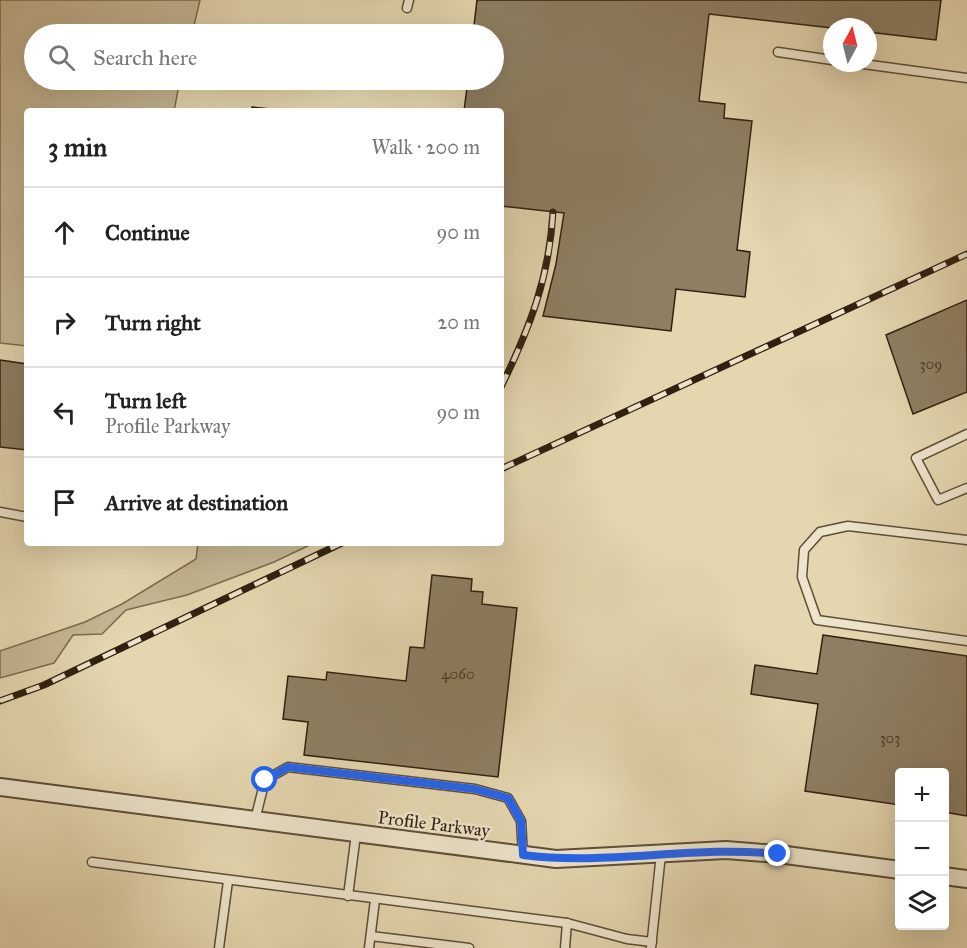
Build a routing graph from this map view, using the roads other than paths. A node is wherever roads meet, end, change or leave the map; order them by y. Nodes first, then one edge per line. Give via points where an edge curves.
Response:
1 (778, 52) dead end
2 (823, 59) edge
3 (877, 65) edge
4 (967, 75) edge
5 (967, 434) edge
6 (967, 488) edge
7 (0, 512) edge
8 (24, 516) edge
9 (967, 540) edge
10 (967, 642) edge
11 (0, 787) edge
12 (255, 820) junction
13 (356, 834) junction
14 (661, 854) junction
15 (523, 855) junction
16 (92, 862) dead end
17 (895, 869) edge
18 (949, 877) edge
19 (967, 879) edge
20 (228, 881) junction
21 (348, 896) junction
22 (375, 900) junction
23 (567, 923) junction
24 (371, 936) junction
25 (652, 945) edge
26 (219, 948) edge
27 (369, 948) edge
28 (469, 948) edge
29 (565, 948) edge

1 - 2 lane
3 - 4 lane
5 - 6 lane via 916,458 938,500
7 - 8 lane
9 - 10 lane via 848,526 820,532 804,550 802,577 817,620
11 - 12 street, Profile Parkway
12 - 13 street, Profile Parkway
12 - 15 lane via 265,780 288,767 475,789 508,798 521,821
13 - 15 street, Profile Parkway
13 - 21 lane
14 - 15 street, Profile Parkway via 572,860
14 - 17 street, Profile Parkway via 748,851
14 - 25 lane
16 - 20 lane
18 - 19 street
20 - 21 lane
20 - 26 lane
21 - 22 lane
22 - 23 lane
22 - 24 lane
23 - 25 lane
23 - 29 lane
24 - 27 lane
24 - 28 lane

